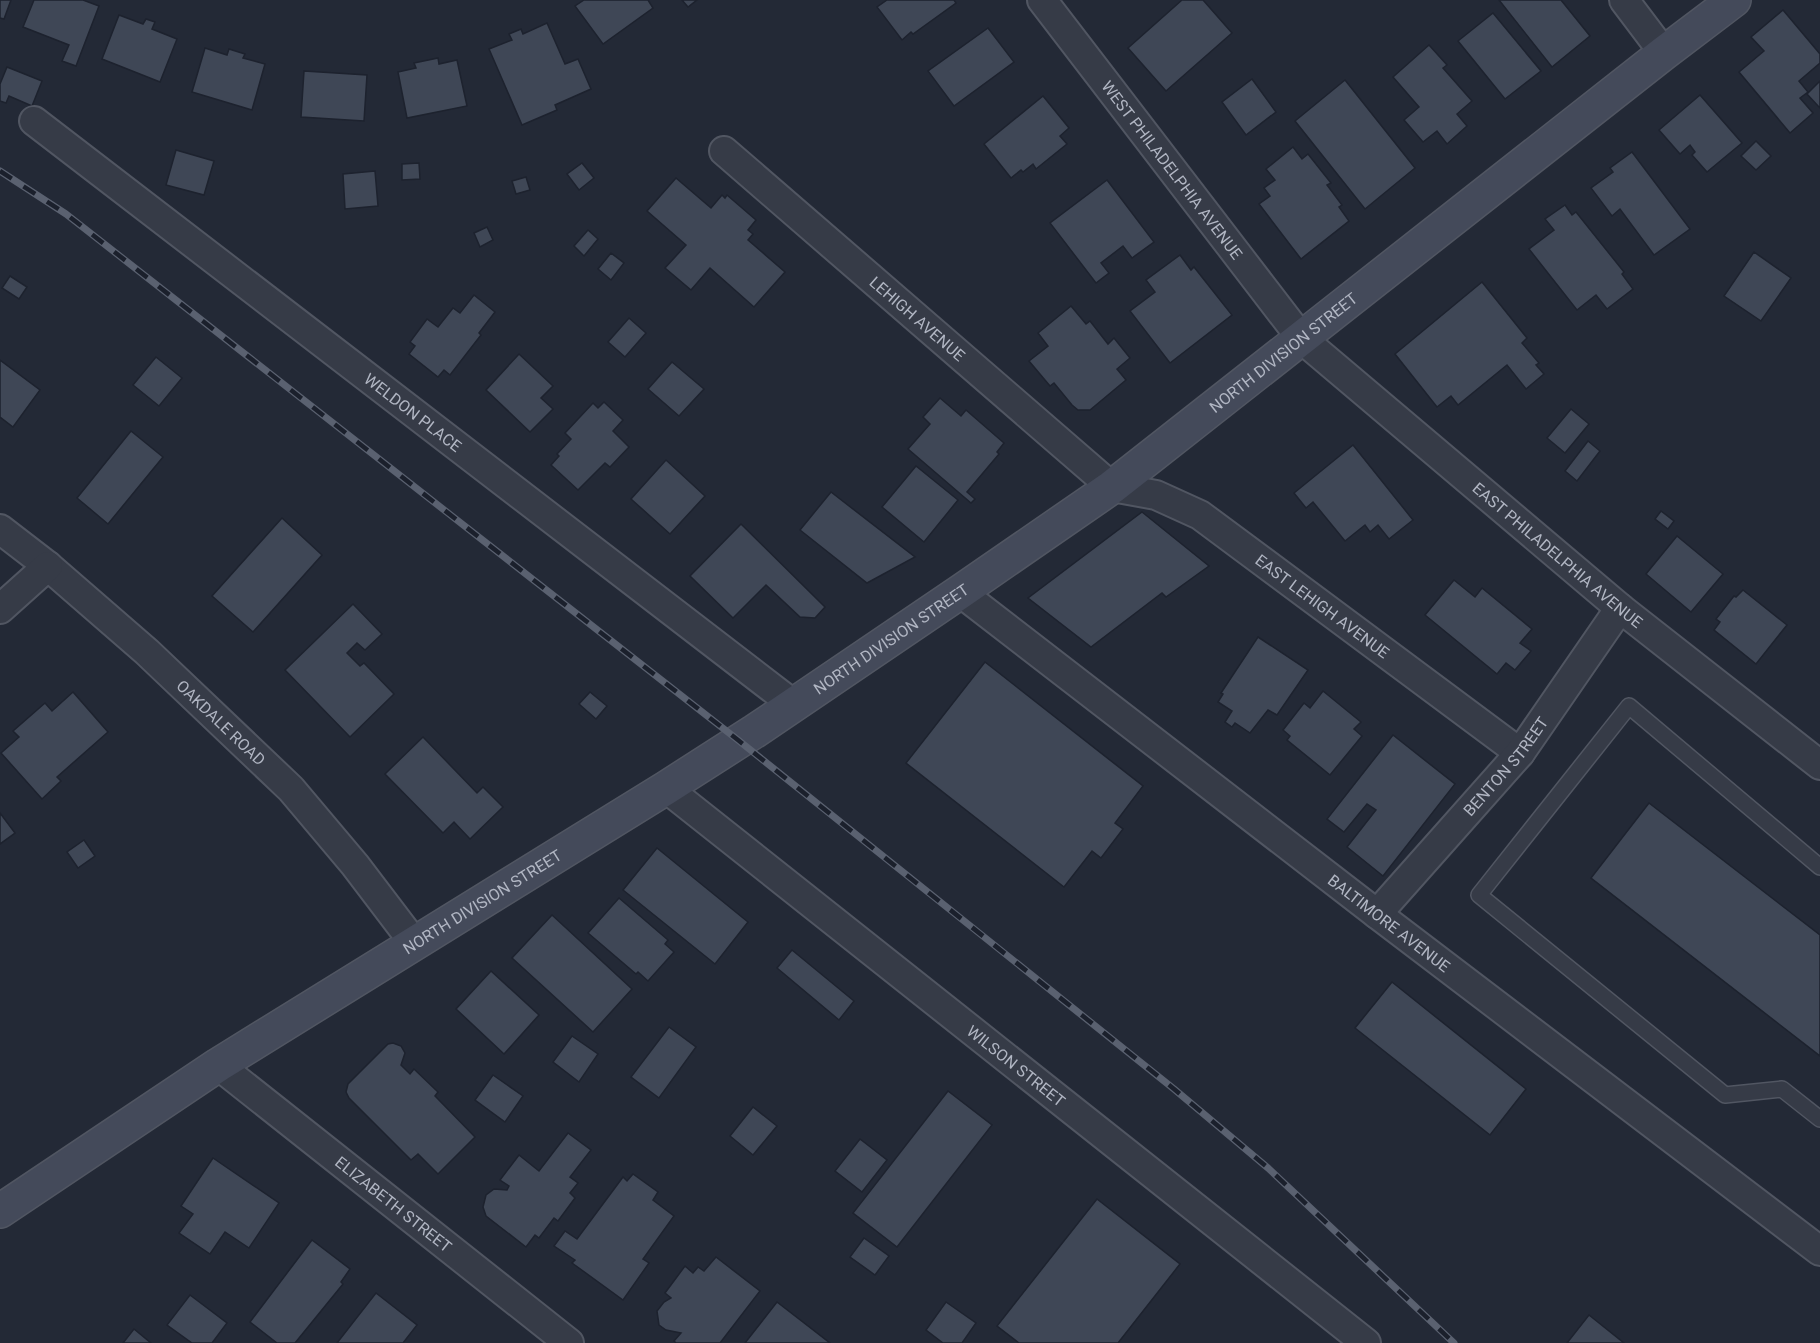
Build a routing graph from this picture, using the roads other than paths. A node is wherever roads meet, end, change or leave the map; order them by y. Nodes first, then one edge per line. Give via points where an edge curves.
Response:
1 (1042, 0) edge
2 (1624, 0) edge
3 (1734, 0) edge
4 (1664, 53) junction
5 (34, 121) dead end
6 (724, 151) dead end
7 (1302, 339) junction
8 (1112, 487) junction
9 (0, 529) edge
10 (48, 566) junction
11 (960, 592) junction
12 (1620, 608) junction
13 (0, 609) edge
14 (794, 705) junction
15 (1520, 753) junction
16 (1820, 765) edge
17 (666, 788) junction
18 (1820, 867) edge
19 (1377, 914) junction
20 (415, 944) junction
21 (218, 1065) junction
22 (1820, 1119) edge
23 (0, 1211) edge
24 (1820, 1251) edge
25 (570, 1343) edge
26 (1366, 1343) edge

1 - 7 street, WEST PHILADELPHIA AVENUE
2 - 4 street
3 - 4 street, NORTH DIVISION STREET
4 - 7 street, NORTH DIVISION STREET
5 - 14 street, WELDON PLACE
6 - 8 street, LEHIGH AVENUE
7 - 8 street, NORTH DIVISION STREET
7 - 12 street, EAST PHILADELPHIA AVENUE
8 - 11 street, NORTH DIVISION STREET
8 - 15 street, EAST LEHIGH AVENUE via 1156,495 1200,515
9 - 10 street, OAKDALE ROAD
10 - 13 street
10 - 20 street, OAKDALE ROAD via 147,652 291,789
11 - 14 street, NORTH DIVISION STREET
11 - 19 street, BALTIMORE AVENUE
12 - 15 street, BENTON STREET
12 - 16 street, EAST PHILADELPHIA AVENUE
14 - 17 street, NORTH DIVISION STREET
15 - 19 street, BENTON STREET
17 - 20 street, NORTH DIVISION STREET
17 - 26 street, WILSON STREET
18 - 22 lane via 1629,706 1479,895 1725,1095 1782,1089
19 - 24 street, BALTIMORE AVENUE
20 - 21 street, NORTH DIVISION STREET
21 - 23 street, NORTH DIVISION STREET
21 - 25 street, ELIZABETH STREET

